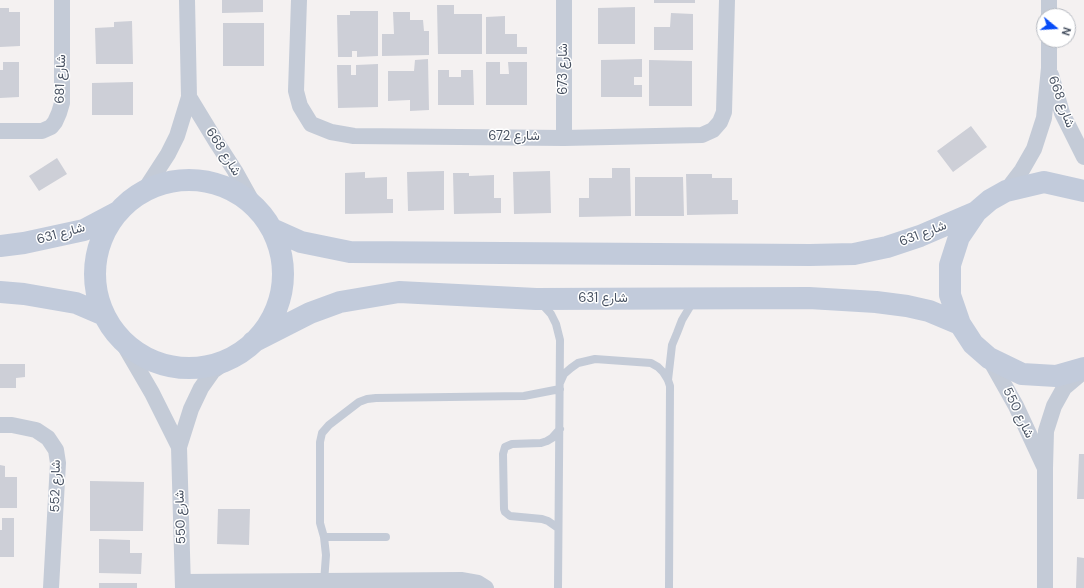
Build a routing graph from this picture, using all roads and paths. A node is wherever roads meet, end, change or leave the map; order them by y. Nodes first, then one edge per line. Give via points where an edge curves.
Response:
1 (62, 0) edge
2 (187, 0) edge
3 (299, 0) edge
4 (564, 0) edge
5 (726, 0) edge
6 (1049, 48) edge
7 (1049, 68) junction
8 (189, 97) junction
9 (0, 131) edge
10 (564, 138) junction
11 (1084, 157) edge
12 (144, 191) junction
13 (1006, 191) junction
14 (1084, 191) edge
15 (255, 207) junction
16 (119, 211) junction
17 (976, 212) junction
18 (272, 229) junction
19 (0, 246) edge
20 (0, 292) edge
21 (696, 298) junction
22 (536, 299) junction
23 (104, 315) junction
24 (960, 324) junction
25 (120, 338) junction
26 (253, 342) junction
27 (233, 357) junction
28 (989, 358) junction
29 (1084, 370) edge
30 (668, 380) junction
31 (560, 386) junction
32 (0, 425) edge
33 (560, 429) junction
34 (179, 447) junction
35 (1045, 468) junction
36 (558, 528) junction
37 (324, 537) junction
38 (386, 537) dead end
39 (324, 582) junction
40 (183, 585) edge
41 (291, 585) edge
42 (51, 588) edge
43 (486, 588) edge
44 (558, 588) edge
45 (669, 588) edge
46 (1045, 588) edge

1 - 9 street, شارع 681 via 62,103 55,122 42,131
2 - 8 street
3 - 10 street, شارع 672 via 296,91 300,106 311,124 332,132 354,136
4 - 10 street, شارع 673
5 - 10 street, شارع 672 via 724,112 713,130 702,135
6 - 7 street, شارع 668
7 - 11 street, شارع 668 via 1062,113
7 - 13 street, شارع 668 via 1044,118 1034,149
8 - 12 street via 177,136
8 - 15 street, شارع 668
12 - 15 main road via 171,181 211,182 227,187
12 - 16 main road
13 - 14 main road via 1044,182
13 - 17 main road
15 - 18 main road
16 - 19 main road, شارع 631 via 84,230
16 - 23 main road via 105,232 96,261 95,280
17 - 18 main road, شارع 631 via 920,236 854,254 350,252 301,242
17 - 24 main road via 959,237 950,265 950,295
18 - 26 main road via 282,258 281,289 278,304 271,318
20 - 23 main road via 76,303
21 - 22 main road, شارع 631
21 - 24 main road, شارع 631 via 809,298 876,302 929,311
21 - 30 lane via 676,333
22 - 26 main road, شارع 631 via 399,292 340,302 310,313
22 - 31 lane via 551,314 556,324 560,340
23 - 25 main road
24 - 28 main road via 973,344
25 - 27 main road via 136,352 154,361 173,366 194,368
25 - 34 street, شارع 550
26 - 27 main road
27 - 34 street, شارع 550 via 213,371 201,388 191,409
28 - 29 main road via 1022,374 1056,376
28 - 35 street, شارع 550 via 1016,406
29 - 35 street, شارع 550 via 1064,388 1054,406 1046,431
30 - 31 lane via 663,372 651,363 595,360 582,362 570,368 564,374
30 - 45 lane
31 - 33 lane
31 - 37 lane via 524,396 376,398 359,402 322,433 320,523
32 - 42 street, شارع 552 via 36,430 48,438 56,450 58,463
33 - 36 lane
33 - 36 lane via 547,441 512,444 506,447 503,454 505,512 510,516 542,519
34 - 40 street, شارع 550
35 - 46 street, شارع 550
36 - 44 lane
37 - 38 lane
37 - 39 lane
39 - 41 street
39 - 43 street via 461,580 478,583
40 - 41 street

